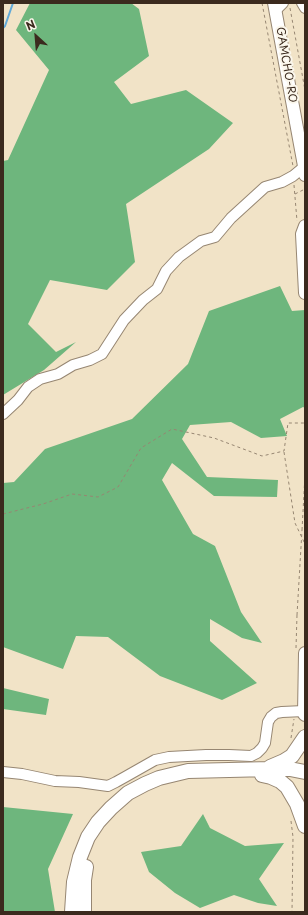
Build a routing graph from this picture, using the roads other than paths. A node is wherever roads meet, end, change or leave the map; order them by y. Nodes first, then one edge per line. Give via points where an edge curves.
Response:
1 (302, 3) edge
2 (278, 5) edge
3 (305, 8) edge
4 (302, 171) edge
5 (301, 226) edge
6 (305, 293) edge
7 (3, 414) edge
8 (305, 653) edge
9 (305, 713) edge
10 (305, 736) edge
11 (3, 772) edge
12 (263, 772) junction
13 (305, 772) edge
14 (305, 826) edge
15 (74, 882) junction
16 (72, 912) edge
17 (77, 912) edge
18 (84, 912) edge

1 - 3 street
2 - 4 main road, GAMCHO-RO
4 - 7 street via 282,182 265,187 231,218 215,237 201,241 180,257 166,270 157,289 124,320 102,354 28,387
5 - 6 main road
8 - 9 main road
9 - 11 street via 276,713 268,722 265,743 251,756 169,757 156,760 108,786 55,781
10 - 12 highway via 292,756
12 - 13 highway
12 - 14 highway via 287,788 297,804
12 - 15 highway via 188,771 159,778 128,793 98,822 88,837
12 - 18 highway via 181,776 153,785 129,800 107,822 92,849 84,880
15 - 16 highway
15 - 17 highway

